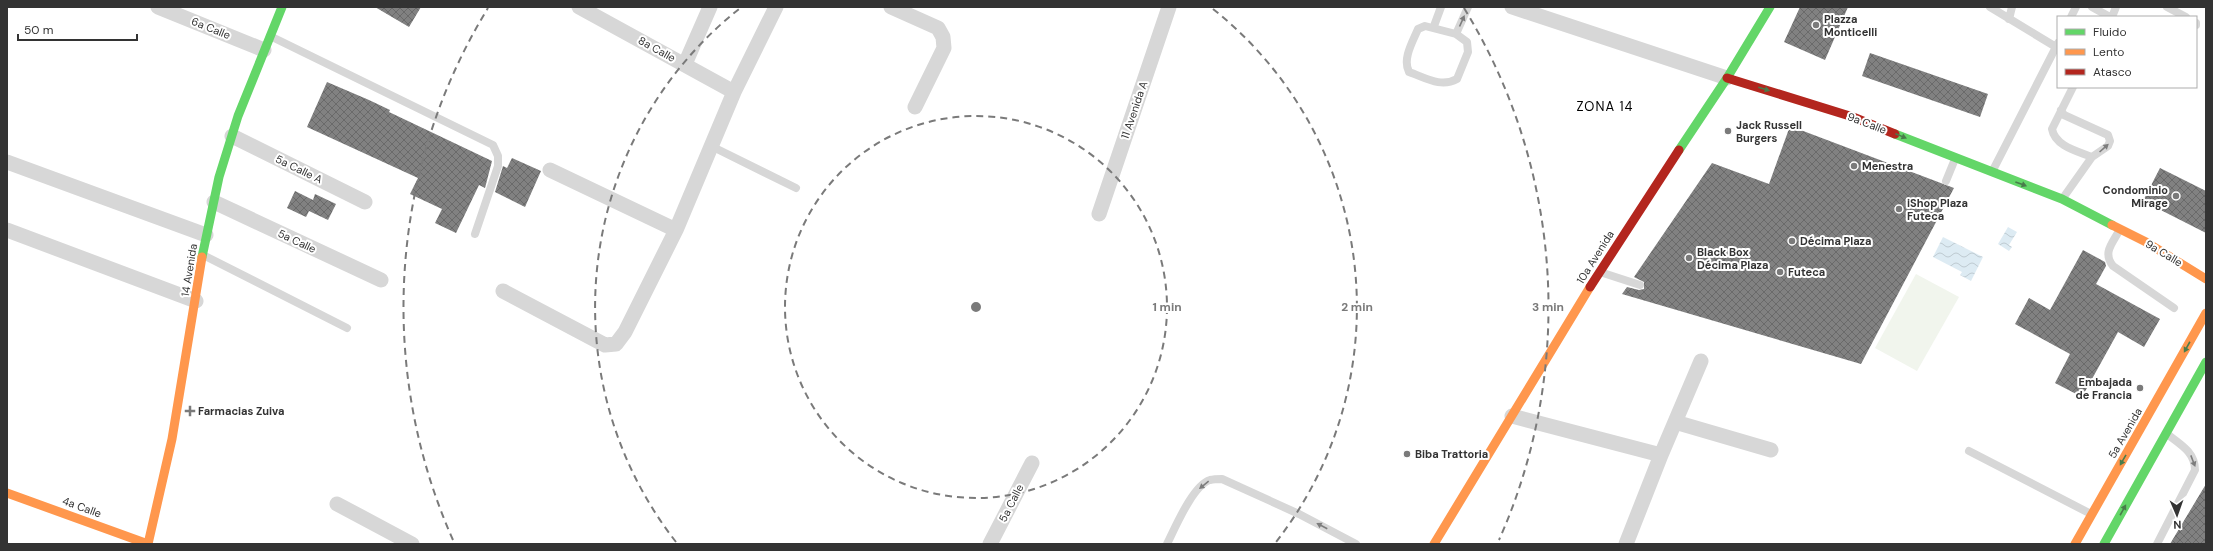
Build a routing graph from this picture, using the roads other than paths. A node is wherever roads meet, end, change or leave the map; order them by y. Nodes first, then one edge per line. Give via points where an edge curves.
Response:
1 (158, 7) edge
2 (282, 7) edge
3 (579, 7) edge
4 (710, 7) edge
5 (776, 7) edge
6 (891, 7) edge
7 (1169, 7) edge
8 (1441, 7) edge
9 (1468, 7) edge
10 (1512, 7) edge
11 (1770, 7) edge
12 (1990, 7) edge
13 (2012, 7) edge
14 (2076, 7) edge
15 (2092, 7) edge
16 (2116, 7) edge
17 (2167, 7) edge
18 (2072, 16) edge
19 (2109, 16) edge
20 (2112, 16) edge
21 (2184, 16) edge
22 (2009, 19) junction
23 (1434, 26) junction
24 (1456, 34) junction
25 (270, 35) junction
26 (2057, 45) edge
27 (264, 50) junction
28 (684, 64) junction
29 (1727, 78) junction
30 (2072, 88) edge
31 (734, 92) junction
32 (915, 107) dead end
33 (2061, 110) junction
34 (232, 136) junction
35 (711, 146) junction
36 (1955, 158) junction
37 (2092, 158) junction
38 (7, 162) edge
39 (550, 170) dead end
40 (1992, 173) junction
41 (1946, 181) dead end
42 (796, 188) dead end
43 (2062, 199) junction
44 (214, 202) junction
45 (365, 202) dead end
46 (1099, 214) dead end
47 (2120, 228) junction
48 (7, 230) edge
49 (676, 230) junction
50 (475, 234) dead end
51 (206, 235) junction
52 (203, 256) junction
53 (1599, 272) junction
54 (2206, 279) edge
55 (381, 280) dead end
56 (1640, 285) dead end
57 (503, 290) dead end
58 (196, 301) junction
59 (2174, 308) dead end
60 (2206, 313) edge
61 (347, 328) dead end
62 (1701, 361) dead end
63 (2206, 362) edge
64 (1512, 416) junction
65 (1675, 422) junction
66 (2166, 434) junction
67 (1770, 450) dead end
68 (1969, 451) dead end
69 (1661, 455) junction
70 (1032, 463) dead end
71 (7, 493) edge
72 (337, 504) dead end
73 (2092, 515) junction
74 (2106, 543) edge
75 (148, 544) edge
76 (412, 544) edge
77 (990, 544) edge
78 (1167, 544) edge
79 (1356, 544) edge
80 (1434, 544) edge
81 (1626, 544) edge
82 (2075, 544) edge
83 (2157, 544) edge

1 - 27 street, 6a Calle
2 - 25 street, 14 Avenida
3 - 28 street, 8a Calle
4 - 28 street
5 - 31 street
6 - 32 street via 938,28 943,37 944,48
7 - 46 street, 11 Avenida A
8 - 23 lane
24 -> 9 lane
10 - 29 street, 9a Calle
11 - 29 street, 10a Avenida
12 - 22 lane
13 - 22 lane
14 - 18 lane
15 - 19 lane
16 - 20 lane
17 - 21 lane
22 - 26 lane
23 - 24 lane
23 - 24 lane via 1418,29 1407,57 1409,72 1439,83 1449,83 1457,79 1468,52 1467,42
25 - 27 street, 14 Avenida
25 - 50 lane via 493,145 498,156 498,166
26 - 40 lane
27 - 34 street, 14 Avenida
28 - 31 street, 8a Calle
29 -> 36 street, 9a Calle via 1854,117
29 - 53 street, 10a Avenida via 1602,261
30 - 33 lane
31 - 35 street
33 - 37 lane via 2052,129 2053,135 2065,146
37 -> 33 lane via 2109,144 2108,135 2064,115
34 - 44 street, 14 Avenida
34 - 45 street, 5a Calle A
35 - 42 lane
35 - 49 street
36 - 40 street, 9a Calle
36 - 41 lane
37 - 43 lane
38 - 51 street
39 - 49 street
40 -> 43 street, 9a Calle
43 - 47 street, 9a Calle
44 - 51 street, 14 Avenida
44 - 55 street, 5a Calle
47 - 54 street, 9a Calle
47 - 59 lane via 2106,254 2107,259 2113,266
48 - 58 street
49 - 57 street via 625,332 616,344 605,345
51 - 52 street, 14 Avenida
52 - 58 street, 14 Avenida
52 - 61 lane
53 - 56 lane
53 - 64 street, 10a Avenida
58 - 75 street, 14 Avenida via 172,439
60 -> 73 street, 5a Avenida
62 - 65 street
63 - 66 street
64 - 69 street
64 - 80 street, 10a Avenida
65 - 67 street
65 - 69 street
74 -> 66 street
66 -> 83 lane via 2188,451 2194,460 2195,470
68 - 73 lane
69 - 81 street
70 - 77 street, 5a Calle
71 - 75 street, 4a Calle
72 - 76 street
73 - 82 street, 5a Avenida
79 -> 78 lane via 1299,514 1222,479 1209,480 1200,487 1190,500

